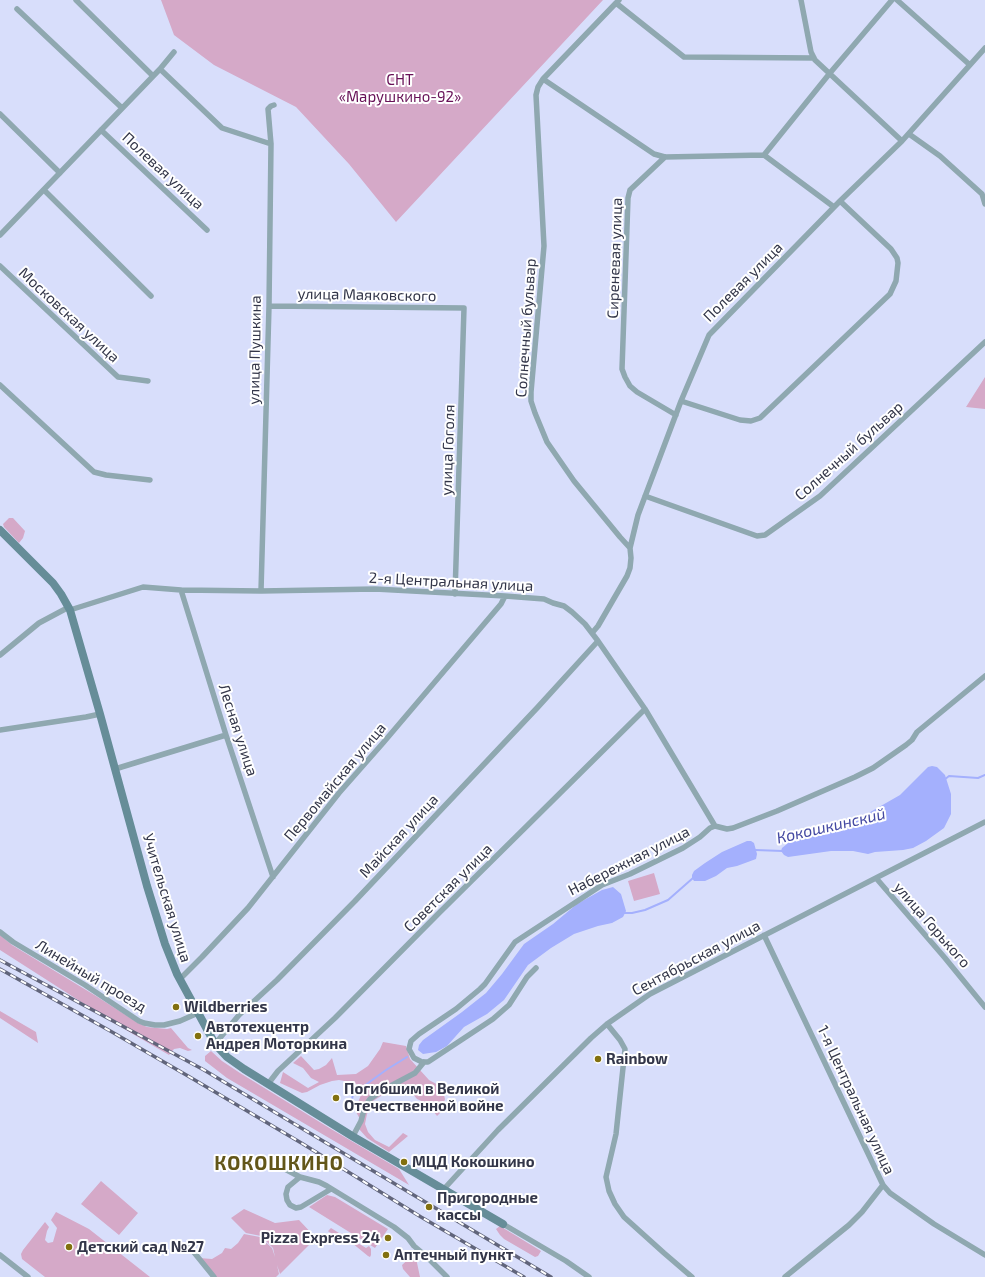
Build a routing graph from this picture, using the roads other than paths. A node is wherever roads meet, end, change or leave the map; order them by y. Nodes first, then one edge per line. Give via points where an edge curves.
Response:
1 (76, 0) edge
2 (801, 0) edge
3 (892, 0) edge
4 (897, 0) edge
5 (618, 2) edge
6 (17, 9) dead end
7 (985, 48) edge
8 (174, 52) dead end
9 (814, 58) junction
10 (970, 65) junction
11 (160, 69) junction
12 (830, 73) junction
13 (153, 76) junction
14 (543, 80) junction
15 (274, 106) dead end
16 (122, 108) junction
17 (0, 114) edge
18 (101, 130) junction
19 (909, 134) junction
20 (902, 141) junction
21 (271, 144) junction
22 (764, 154) junction
23 (665, 157) junction
24 (60, 173) junction
25 (44, 190) junction
26 (983, 192) edge
27 (840, 201) junction
28 (985, 204) edge
29 (834, 207) junction
30 (207, 230) dead end
31 (0, 234) edge
32 (0, 266) edge
33 (151, 296) dead end
34 (268, 306) junction
35 (464, 308) joint
36 (985, 342) edge
37 (148, 381) dead end
38 (0, 385) edge
39 (681, 401) junction
40 (676, 415) junction
41 (150, 480) dead end
42 (645, 496) junction
43 (0, 530) edge
44 (630, 548) junction
45 (181, 590) junction
46 (262, 592) junction
47 (455, 594) junction
48 (505, 596) junction
49 (69, 609) junction
50 (592, 633) junction
51 (598, 641) junction
52 (0, 656) edge
53 (985, 676) edge
54 (645, 709) junction
55 (100, 714) junction
56 (0, 730) edge
57 (226, 735) junction
58 (115, 769) junction
59 (985, 822) edge
60 (715, 826) junction
61 (274, 877) junction
62 (876, 878) junction
63 (0, 932) edge
64 (764, 935) junction
65 (536, 968) dead end
66 (180, 979) junction
67 (985, 1007) edge
68 (198, 1013) junction
69 (607, 1024) junction
70 (215, 1044) junction
71 (422, 1062) junction
72 (268, 1084) junction
73 (353, 1136) junction
74 (281, 1167) dead end
75 (300, 1178) junction
76 (883, 1185) junction
77 (331, 1188) junction
78 (443, 1190) junction
79 (503, 1224) joint
80 (188, 1245) dead end
81 (0, 1255) edge
82 (985, 1255) edge
83 (28, 1277) edge
84 (214, 1277) edge
85 (447, 1277) edge
86 (589, 1277) edge
87 (692, 1277) edge
88 (785, 1277) edge

1 - 13 street
2 - 9 street
3 - 12 street
4 - 10 street
5 - 9 street via 684,58
5 - 14 street
6 - 16 street, Полевая улица
7 - 10 street, Полевая улица
8 - 11 street
9 - 12 street
10 - 19 street, Полевая улица
11 - 13 street
11 - 21 street via 222,128
12 - 20 street
12 - 22 street
13 - 16 street
14 - 23 street via 652,153
14 - 44 street, Солнечный бульвар via 536,95 544,246 531,401 547,442 574,481
15 - 21 street, улица Пушкина via 268,109
16 - 18 street
17 - 24 street
18 - 24 street
18 - 30 street, Полевая улица
19 - 20 street, Полевая улица
19 - 26 street
20 - 27 street, Полевая улица
21 - 34 street, улица Пушкина
22 - 23 street
22 - 29 street
23 - 40 street, Сиреневая улица via 630,190 628,198 622,369 633,389
24 - 25 street
25 - 31 street
25 - 33 street
26 - 28 street
27 - 29 street, Полевая улица
27 - 39 street via 891,249 897,258 896,281 890,294 760,418 751,421 740,420
29 - 39 street, Полевая улица via 709,334
32 - 37 street, Московская улица via 118,377
34 - 35 street, улица Маяковского
34 - 46 street, улица Пушкина
35 - 47 street, улица Гоголя
36 - 42 street, Солнечный бульвар via 820,496 765,535 757,536
38 - 41 street via 94,472
39 - 40 street, Полевая улица
40 - 42 street, Полевая улица
42 - 44 street, Полевая улица via 635,523
43 - 49 street, Учительская улица via 53,583
44 - 50 street, Полевая улица via 631,558 627,576
45 - 46 street, 2-я Центральная улица
45 - 49 street, 2-я Центральная улица via 143,587
45 - 57 street, Лесная улица
46 - 47 street, 2-я Центральная улица via 375,589
47 - 48 street, 2-я Центральная улица
48 - 50 street, 2-я Центральная улица via 544,599 564,606
48 - 61 street, Первомайская улица via 501,604 339,792
49 - 52 street via 39,623
49 - 55 street, Учительская улица
50 - 51 street, 2-я Центральная улица
51 - 54 street, 2-я Центральная улица
51 - 70 street, Майская улица via 355,900 278,980 239,1015
53 - 60 street via 917,732 906,745 873,768 733,828
54 - 60 street, 2-я Центральная улица
54 - 72 street, Советская улица via 335,1018 278,1071
55 - 56 street
55 - 58 street, Учительская улица
57 - 58 street
57 - 61 street, Лесная улица
58 - 66 street, Учительская улица via 158,924
59 - 62 street, Сентябрьская улица
60 - 71 street, Набережная улица via 683,848 630,874 602,884 515,942 475,994 411,1040 410,1053
61 - 66 street, Первомайская улица
62 - 64 street, Сентябрьская улица
62 - 67 street, улица Горького
63 - 68 street, Линейный проезд via 139,1021 164,1025
64 - 69 street, Сентябрьская улица via 650,994
64 - 76 street, 1-я Центральная улица
65 - 71 street via 496,1017 428,1062
66 - 68 street, Учительская улица
68 - 70 street, Учительская улица
69 - 78 street, Сентябрьская улица via 508,1120
69 - 87 street via 625,1049 616,1134 606,1177 608,1191 624,1218
70 - 72 street, Учительская улица via 231,1060
71 - 73 street via 415,1073 370,1099
72 - 73 street, Учительская улица
73 - 78 street, Учительская улица
74 - 75 street
75 - 77 street via 319,1182
75 - 77 street via 288,1187 286,1194 286,1200 296,1208
76 - 82 street, 1-я Центральная улица via 895,1197 934,1224
76 - 88 street via 849,1225
77 - 85 street via 404,1234
78 - 79 street, Учительская улица
79 - 86 street
80 - 84 street
81 - 83 street

